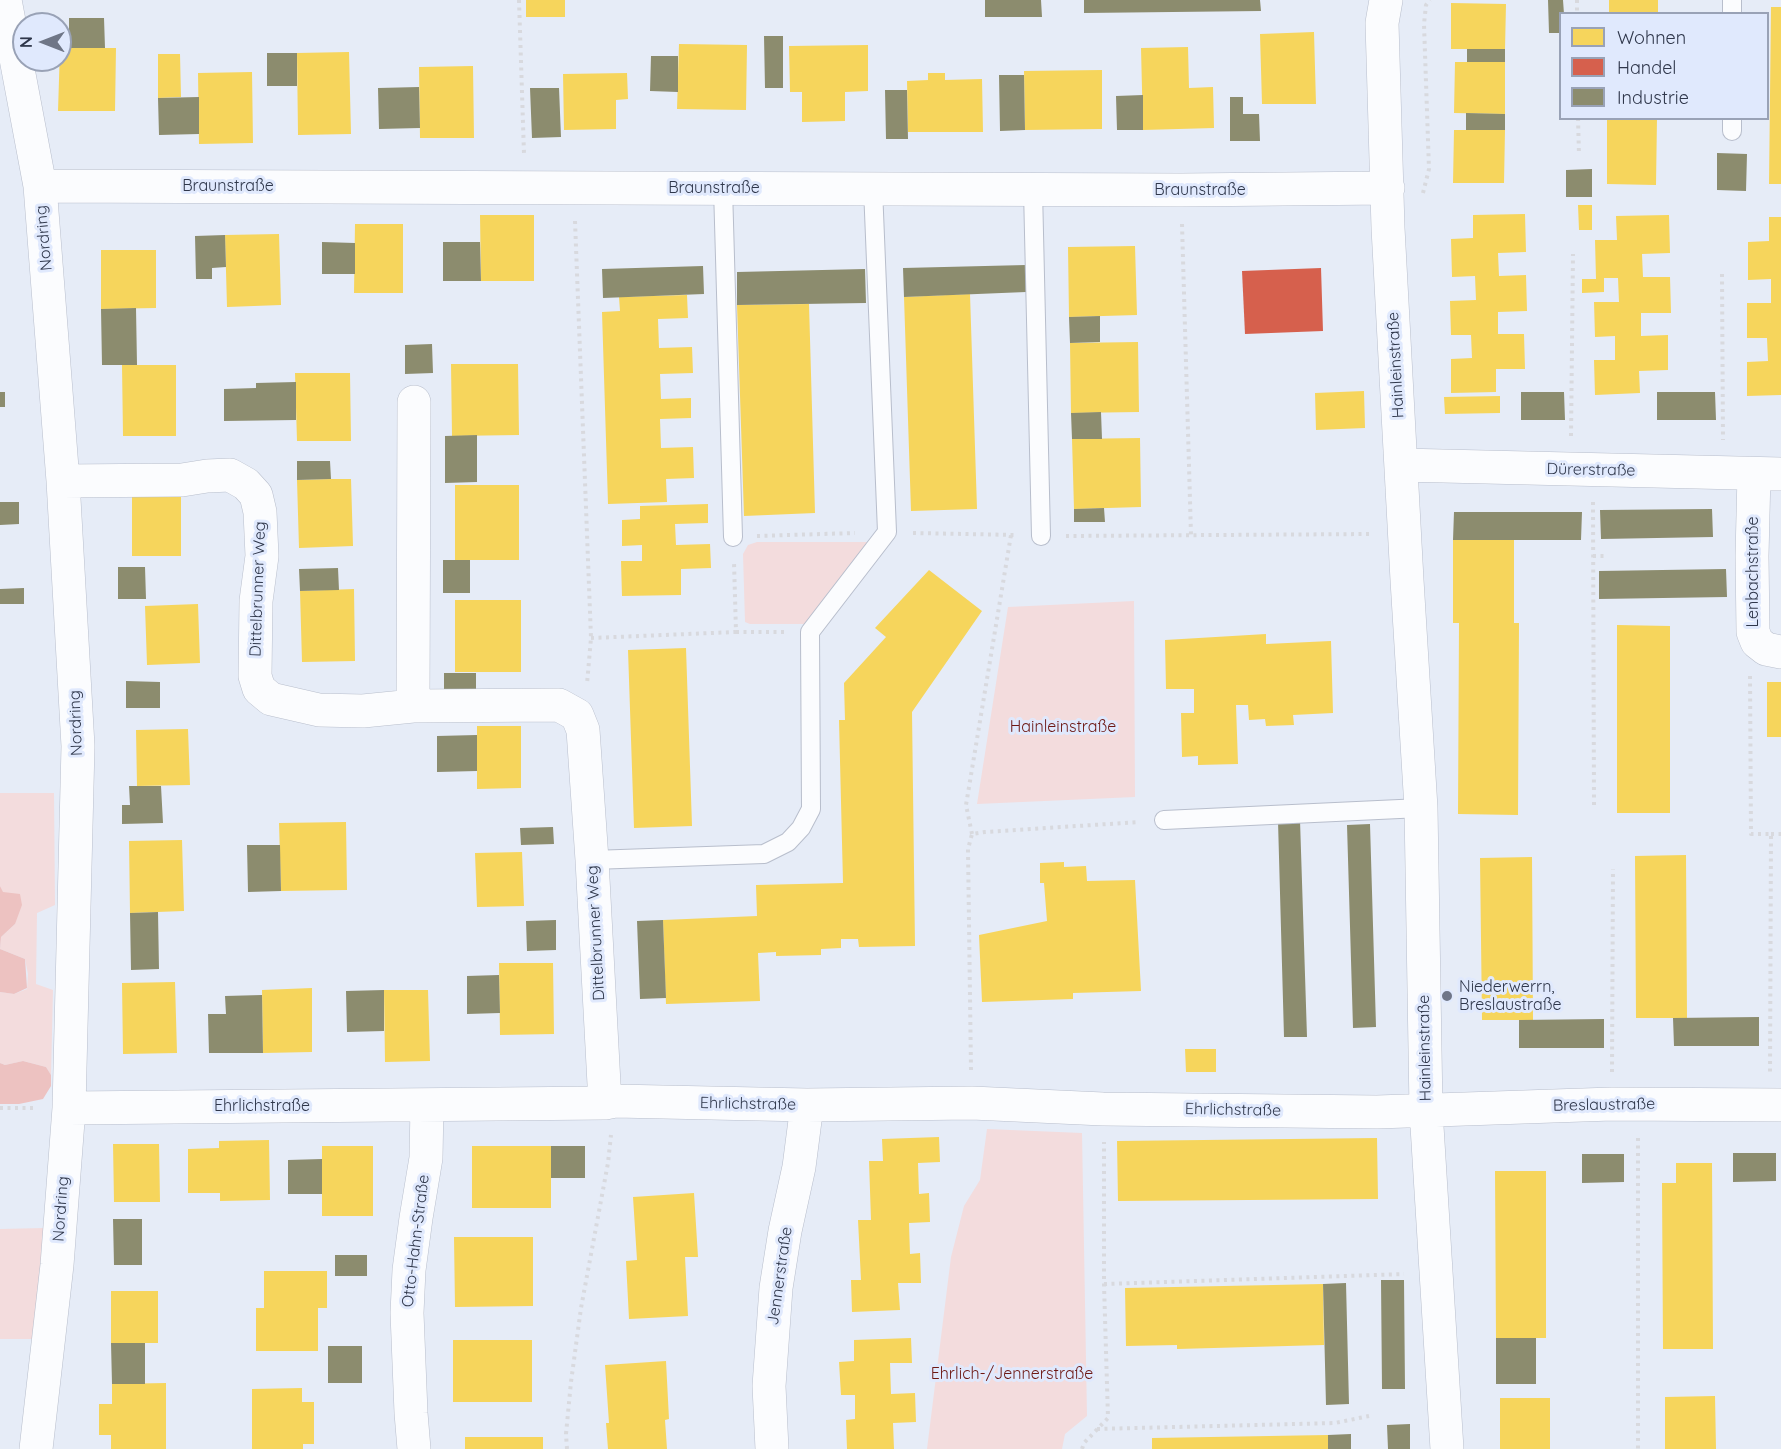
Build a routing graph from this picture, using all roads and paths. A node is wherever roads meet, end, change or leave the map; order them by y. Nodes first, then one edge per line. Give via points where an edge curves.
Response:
1 (5, 0) edge
2 (519, 0) edge
3 (1386, 0) edge
4 (1430, 0) edge
5 (1578, 120) edge
6 (1579, 155) dead end
7 (40, 186) junction
8 (525, 188) junction
9 (573, 188) junction
10 (723, 188) junction
11 (873, 188) junction
12 (1388, 188) junction
13 (1034, 190) junction
14 (1181, 190) junction
15 (1421, 199) dead end
16 (1572, 254) dead end
17 (1722, 274) dead end
18 (414, 402) dead end
19 (1401, 465) junction
20 (1582, 470) junction
21 (1753, 474) edge
22 (63, 482) junction
23 (887, 532) junction
24 (1404, 534) junction
25 (1011, 535) junction
26 (1191, 535) junction
27 (1041, 536) junction
28 (733, 537) junction
29 (1593, 556) junction
30 (1605, 556) dead end
31 (736, 632) junction
32 (810, 632) junction
33 (591, 638) junction
34 (1773, 650) edge
35 (413, 706) junction
36 (576, 715) junction
37 (1594, 807) dead end
38 (1421, 808) junction
39 (1164, 820) joint
40 (972, 834) junction
41 (1772, 834) junction
42 (1781, 834) edge
43 (592, 860) junction
44 (1613, 869) dead end
45 (610, 1102) junction
46 (972, 1103) junction
47 (1625, 1104) junction
48 (427, 1105) junction
49 (807, 1105) junction
50 (1775, 1105) edge
51 (69, 1108) junction
52 (1103, 1109) junction
53 (1426, 1110) junction
54 (1437, 1273) junction
55 (1104, 1284) junction
56 (1369, 1416) dead end
57 (1096, 1430) junction
58 (36, 1449) edge
59 (414, 1449) edge
60 (567, 1449) edge
61 (772, 1449) edge
62 (1082, 1449) edge
63 (1447, 1449) edge
64 (1638, 1449) edge

1 - 7 street, Nordring
2 - 8 path
3 - 12 street, Hainleinstraße via 1382,23
4 - 15 path via 1424,24 1429,169
5 - 6 path
7 - 8 street, Braunstraße
7 - 22 street, Nordring
8 - 9 street, Braunstraße
9 - 10 street, Braunstraße
9 - 33 path
10 - 11 street, Braunstraße
10 - 28 lane
11 - 13 street, Braunstraße
11 - 23 lane
12 - 14 street, Braunstraße
12 - 19 street, Hainleinstraße
13 - 14 street, Braunstraße
13 - 27 lane
14 - 26 path
16 - 20 path
17 - 21 path
18 - 35 street
19 - 20 street, Dürerstraße
19 - 24 street, Hainleinstraße
20 - 21 street, Dürerstraße
20 - 29 path
21 - 34 street, Lenbachstraße via 1753,632 1757,642
22 - 35 street, Dittelbrunner Weg via 230,475 246,484 256,495 260,512 262,556 256,601 255,676 259,689 271,699 319,710
22 - 51 street, Nordring via 78,746
23 - 25 path
23 - 28 path
23 - 32 lane
24 - 26 path
24 - 38 street, Hainleinstraße
25 - 27 path
25 - 40 path via 966,805
26 - 27 path
28 - 31 path
29 - 30 path
29 - 37 path
31 - 32 path
31 - 33 path
32 - 43 lane via 811,809 795,835 764,854
33 - 36 path via 585,706
34 - 41 path via 1750,658 1750,834
35 - 36 street, Dittelbrunner Weg via 559,705
36 - 43 street, Dittelbrunner Weg via 583,730
38 - 39 lane
38 - 53 street, Hainleinstraße
39 - 40 path
40 - 46 path via 968,849
41 - 42 path
41 - 50 path
43 - 45 street, Dittelbrunner Weg
44 - 47 path
45 - 48 street, Ehrlichstraße
45 - 49 street, Ehrlichstraße
45 - 60 path via 608,1163 579,1318
46 - 49 street, Ehrlichstraße
46 - 52 street, Ehrlichstraße
47 - 50 street, Breslaustraße
47 - 53 street, Breslaustraße
47 - 64 path
48 - 51 street, Ehrlichstraße
48 - 59 street, Otto-Hahn-Straße via 426,1158 407,1313
49 - 61 street, Jennerstraße via 776,1288 770,1386
51 - 58 street, Nordring via 57,1265
52 - 53 street, Ehrlichstraße
52 - 55 path
53 - 54 street, Hainleinstraße
54 - 55 path
54 - 63 street, Hainleinstraße
55 - 57 path via 1108,1418
56 - 57 path via 1335,1423
57 - 62 path

